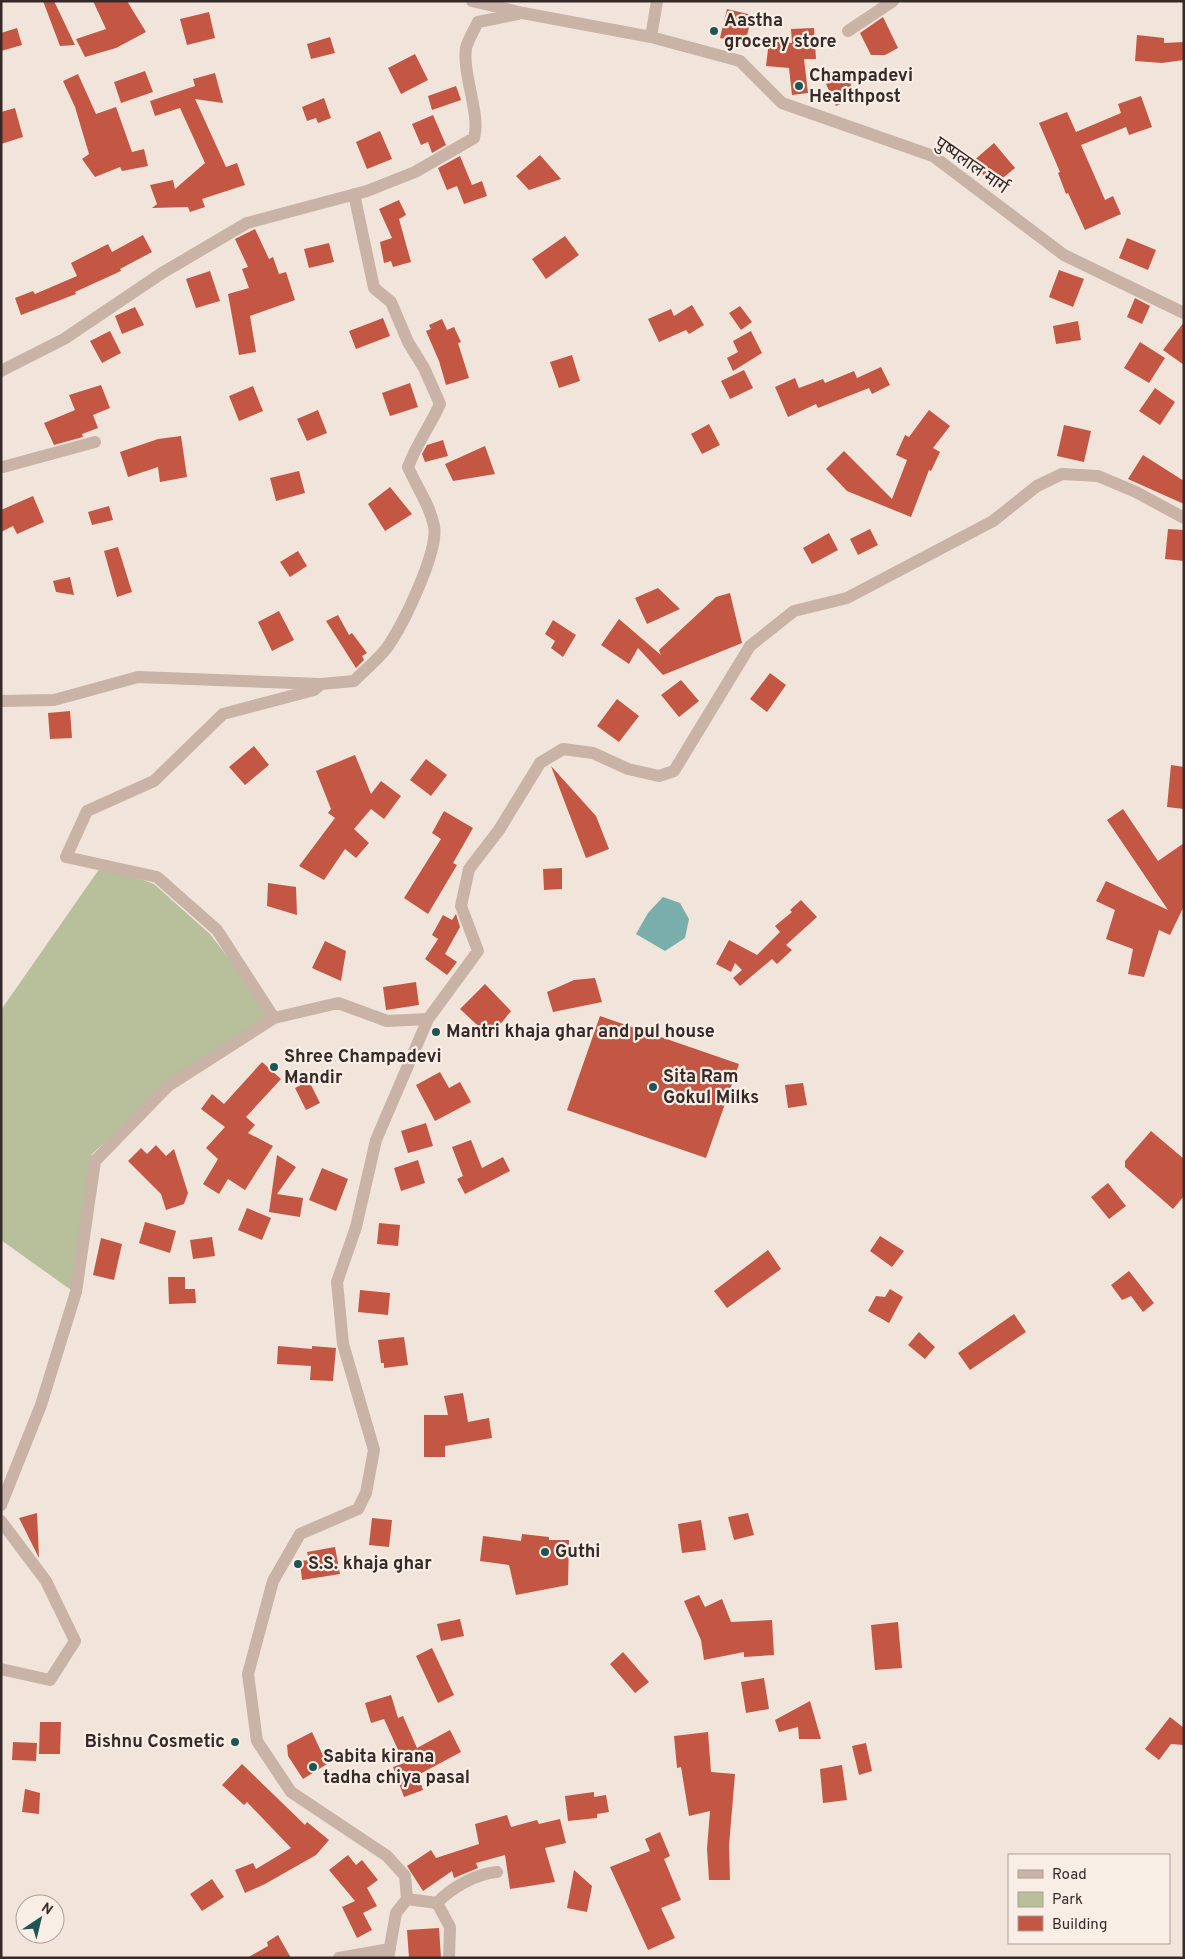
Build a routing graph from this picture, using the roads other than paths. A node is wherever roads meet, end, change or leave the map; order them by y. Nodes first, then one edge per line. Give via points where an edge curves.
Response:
1 (472, 1) edge
2 (657, 1) edge
3 (893, 1) edge
4 (523, 13) junction
5 (848, 31) dead end
6 (652, 37) junction
7 (354, 194) junction
8 (1184, 313) edge
9 (1, 370) edge
10 (95, 442) dead end
11 (3, 467) dead end
12 (1184, 518) edge
13 (321, 684) junction
14 (1, 702) edge
15 (274, 1018) junction
16 (428, 1019) junction
17 (1, 1505) edge
18 (1, 1521) edge
19 (1, 1669) edge
20 (497, 1872) dead end
21 (408, 1899) junction
22 (437, 1903) junction
23 (389, 1953) edge
24 (340, 1958) edge
25 (449, 1958) edge

1 - 4 street, पुष्पलाल मार्ग
2 - 6 street
3 - 5 street
4 - 6 street, पुष्पलाल मार्ग
4 - 7 street via 478,22 466,47 477,130 474,138 415,172
6 - 8 street, पुष्पलाल मार्ग via 740,61 782,103 933,156 1064,255
7 - 9 street via 247,224 162,273 64,339
7 - 13 street via 374,288 391,302 440,404 408,467 428,506 435,542 416,595 386,648 354,681
10 - 11 street
12 - 16 street via 1098,476 1062,474 1037,486 993,520 847,598 794,611 750,646 674,771 658,776 628,769 593,753 563,749 540,763 499,830 469,869 461,906 478,951
13 - 14 street via 138,676 54,700
13 - 15 street via 314,690 223,714 154,781 87,811 66,857 157,877 217,930
15 - 16 street via 338,1004 387,1021
15 - 17 street via 168,1086 95,1161 76,1292 40,1405
16 - 21 street via 376,1140 356,1227 338,1282 343,1344 374,1450 366,1493 358,1509 300,1534 273,1581 248,1674 257,1740 291,1792 386,1856 405,1876
18 - 19 street via 46,1581 75,1641 50,1680
20 - 22 street via 448,1892
21 - 22 street
21 - 23 street via 396,1913
22 - 25 street via 450,1927
23 - 24 street

